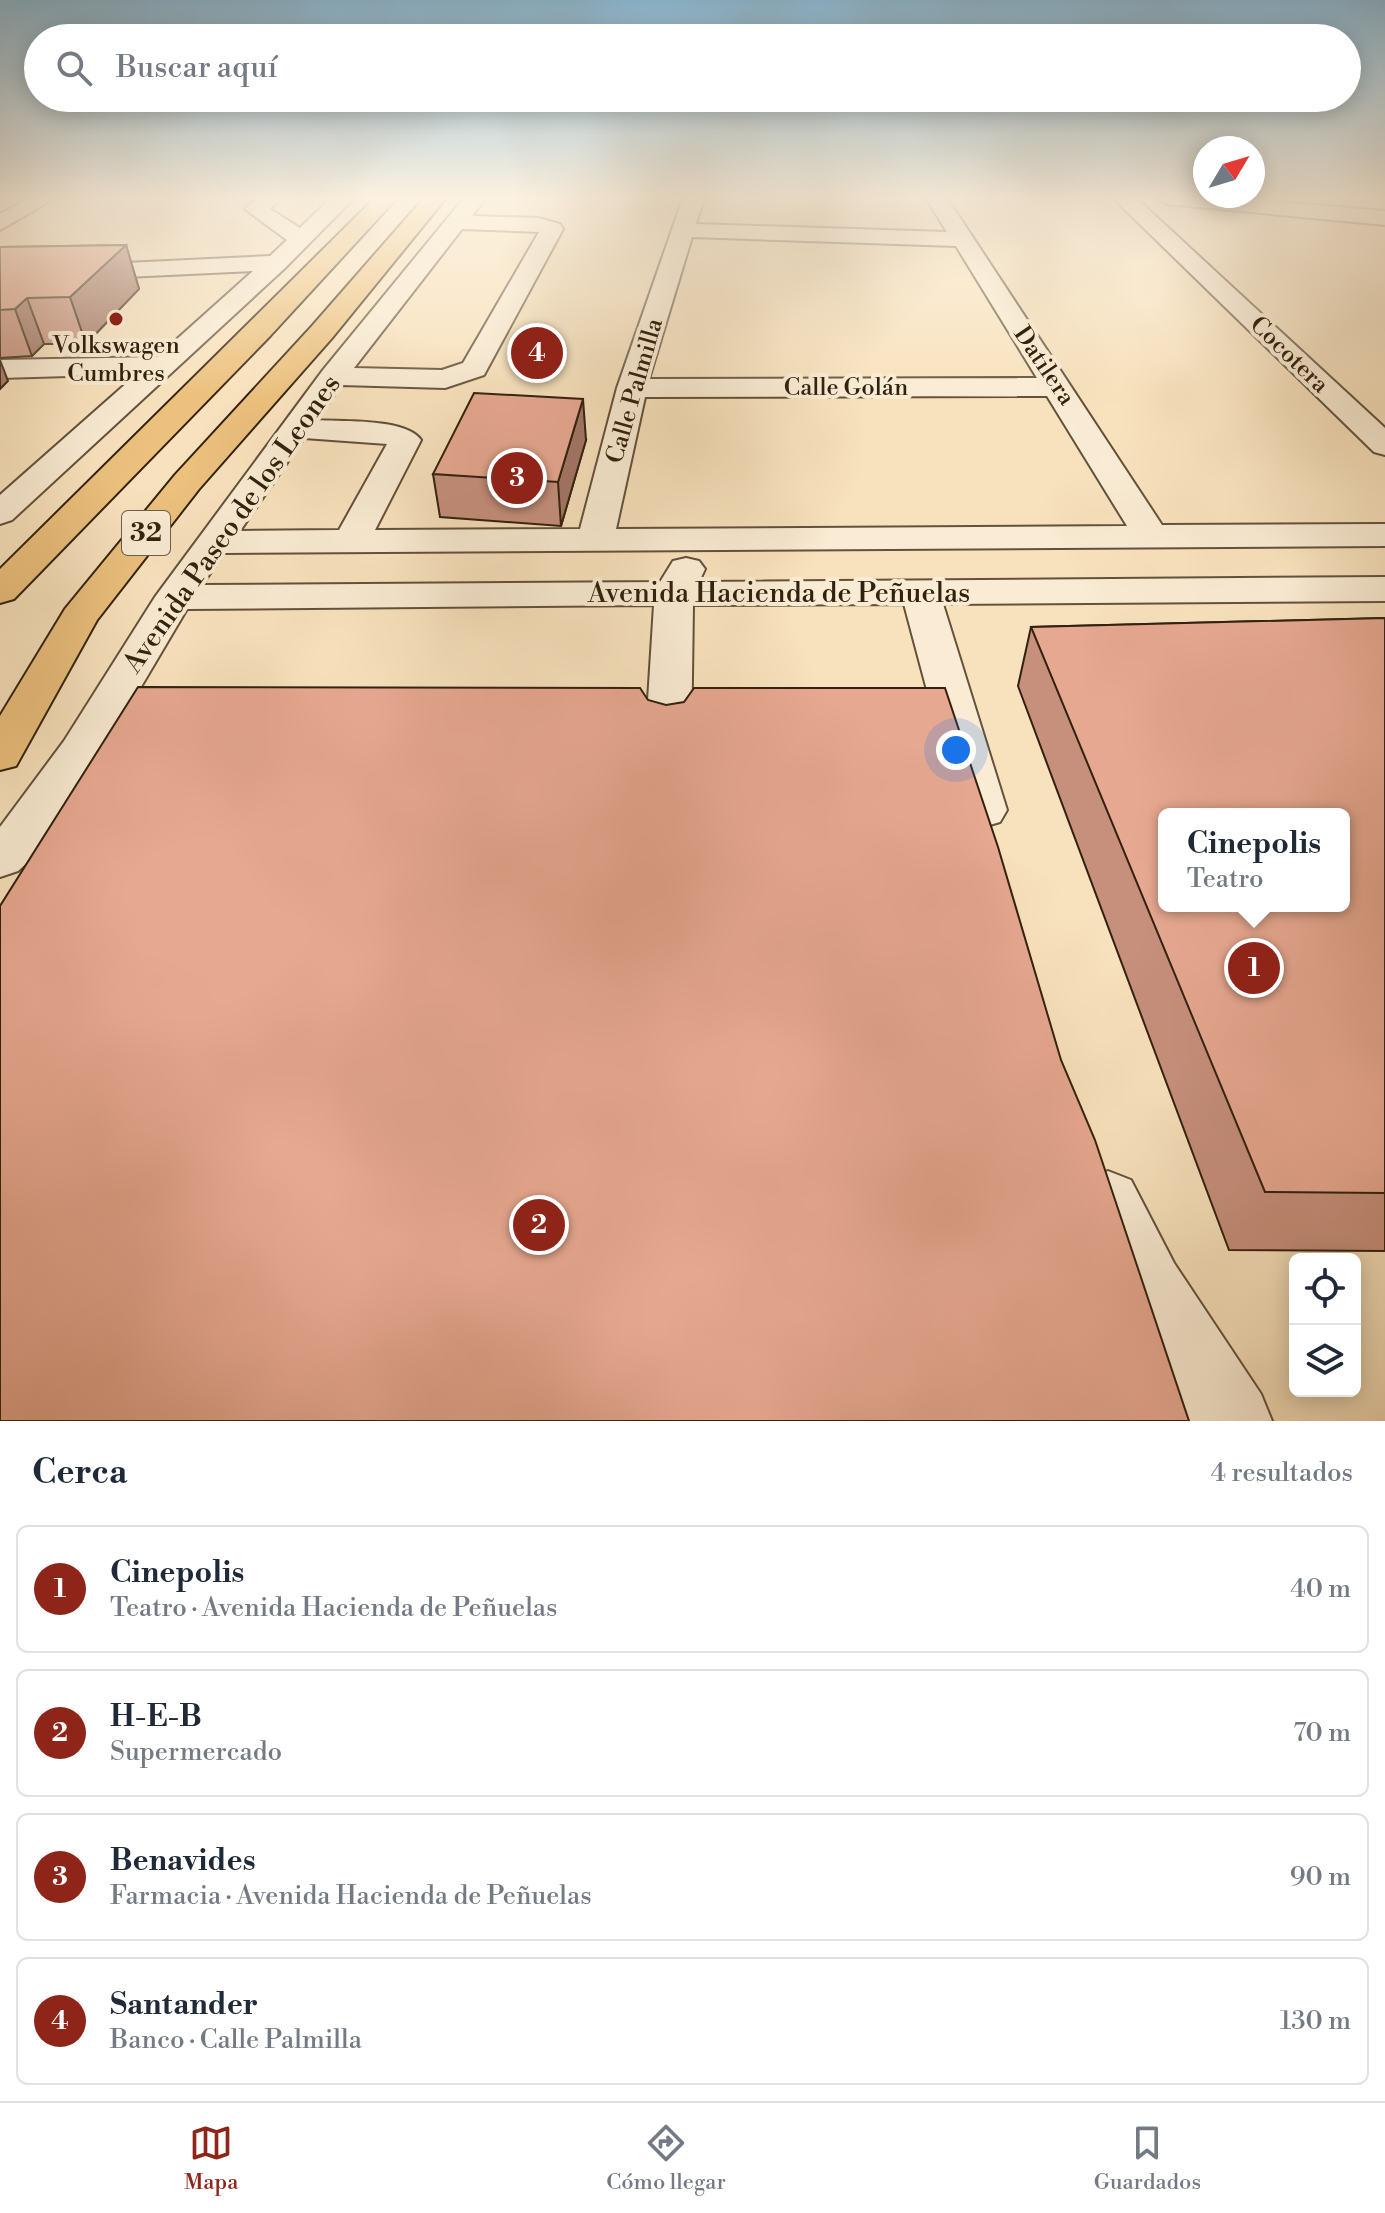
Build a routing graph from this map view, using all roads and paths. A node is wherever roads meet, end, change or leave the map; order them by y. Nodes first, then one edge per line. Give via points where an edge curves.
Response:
1 (249, 264) edge
2 (276, 264) edge
3 (323, 264) edge
4 (396, 264) edge
5 (416, 264) edge
6 (532, 264) edge
7 (673, 264) edge
8 (978, 264) edge
9 (1194, 264) edge
10 (0, 276) edge
11 (164, 365) junction
12 (0, 369) edge
13 (333, 376) junction
14 (1060, 387) junction
15 (632, 388) junction
16 (296, 428) junction
17 (1385, 445) edge
18 (0, 513) edge
19 (1150, 534) junction
20 (1385, 535) edge
21 (352, 539) junction
22 (595, 540) junction
23 (886, 540) junction
24 (214, 542) junction
25 (1385, 589) edge
26 (1318, 590) junction
27 (0, 591) edge
28 (674, 593) junction
29 (920, 593) junction
30 (174, 597) junction
31 (1385, 620) edge
32 (668, 748) edge
33 (0, 755) edge
34 (0, 858) edge
35 (998, 859) edge
36 (1091, 1161) edge
37 (1234, 1421) edge

1 - 10 street
2 - 11 street
3 - 27 main road, 32
4 - 33 main road, Avenida Paseo de los Leones / 32 via 322,332 187,482 79,617
5 - 13 street, Avenida Paseo de los Leones
6 - 13 street via 474,369 445,379
7 - 15 street, Calle Palmilla
8 - 14 street, Datilera
9 - 17 street, Cocotera
11 - 12 street
11 - 18 street
13 - 16 street, Avenida Paseo de los Leones
14 - 15 street, Calle Golán
14 - 19 street, Datilera
15 - 22 street, Calle Palmilla
16 - 21 street via 405,440
16 - 24 street, Avenida Paseo de los Leones
19 - 20 street, Avenida Hacienda de Peñuelas
19 - 23 street, Avenida Hacienda de Peñuelas
21 - 22 street, Avenida Hacienda de Peñuelas
21 - 24 street, Avenida Hacienda de Peñuelas
22 - 23 street, Avenida Hacienda de Peñuelas
23 - 28 street via 694,565 684,571
24 - 30 street, Avenida Paseo de los Leones
25 - 26 street, Avenida Hacienda de Peñuelas
26 - 29 street, Avenida Hacienda de Peñuelas
26 - 31 street
28 - 29 street, Avenida Hacienda de Peñuelas
28 - 30 street, Avenida Hacienda de Peñuelas
28 - 32 street
29 - 35 street
30 - 34 street, Avenida Paseo de los Leones via 80,752
36 - 37 street via 1119,1230

